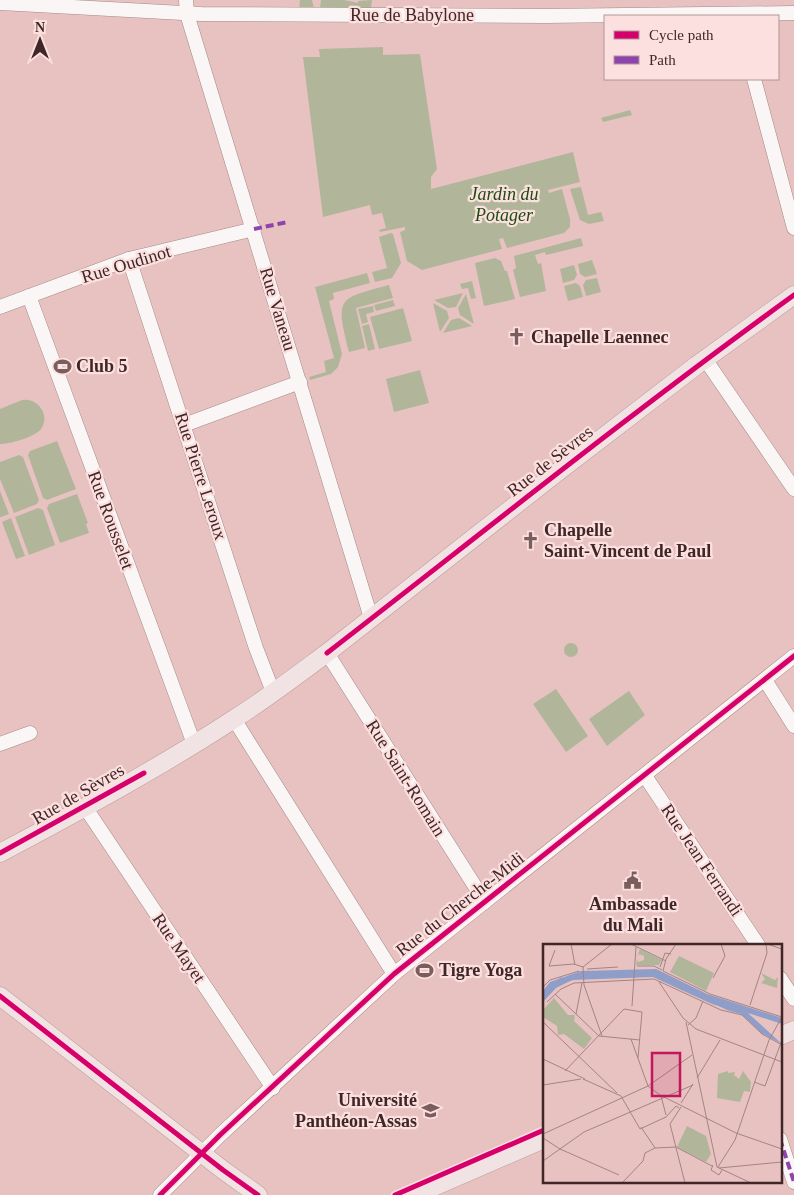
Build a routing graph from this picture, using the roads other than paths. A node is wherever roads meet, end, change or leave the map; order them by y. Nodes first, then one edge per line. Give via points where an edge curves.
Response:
1 (186, 0) edge
2 (0, 3) edge
3 (738, 10) edge
4 (794, 13) edge
5 (187, 14) junction
6 (754, 80) edge
7 (794, 228) edge
8 (254, 229) junction
9 (128, 259) junction
10 (794, 295) edge
11 (29, 296) junction
12 (0, 307) edge
13 (705, 359) junction
14 (300, 382) junction
15 (184, 425) junction
16 (794, 489) edge
17 (371, 618) junction
18 (327, 653) junction
19 (794, 656) edge
20 (765, 680) junction
21 (274, 692) junction
22 (234, 719) junction
23 (794, 726) edge
24 (30, 733) dead end
25 (0, 744) edge
26 (194, 744) junction
27 (645, 776) junction
28 (85, 808) junction
29 (0, 854) edge
30 (484, 902) junction
31 (757, 944) edge
32 (394, 974) junction
33 (782, 981) edge
34 (0, 996) edge
35 (794, 999) edge
36 (794, 1030) edge
37 (782, 1035) edge
38 (272, 1088) junction
39 (543, 1139) edge
40 (782, 1145) edge
41 (202, 1154) junction
42 (794, 1182) edge
43 (160, 1195) edge
44 (258, 1195) edge
45 (415, 1195) edge

1 - 5 street, Rue Vaneau
2 - 5 street, Rue de Babylone
3 - 4 street, Rue de Babylone
3 - 5 street, Rue de Babylone via 545,16
5 - 8 street, Rue Vaneau
6 - 7 street
8 - 9 street, Rue Oudinot
8 - 14 street, Rue Vaneau
9 - 11 street, Rue Oudinot
9 - 15 street, Rue Pierre Leroux
10 - 13 main road, Rue de Sèvres
11 - 12 street, Rue Oudinot
11 - 26 street, Rue Rousselet
13 - 16 street
13 - 17 main road, Rue de Sèvres
14 - 15 street
14 - 17 street, Rue Vaneau
15 - 21 street, Rue Pierre Leroux via 256,648
17 - 18 main road, Rue de Sèvres
18 - 21 main road, Rue de Sèvres
18 - 30 street, Rue Saint-Romain
19 - 20 street, Rue du Cherche-Midi
20 - 23 street
20 - 27 street, Rue du Cherche-Midi
21 - 22 main road, Rue de Sèvres
22 - 26 main road, Rue de Sèvres
22 - 32 street
24 - 25 street
26 - 28 main road, Rue de Sèvres
27 - 30 street, Rue du Cherche-Midi
27 - 31 street, Rue Jean Ferrandi
28 - 29 main road, Rue de Sèvres
28 - 38 street, Rue Mayet
30 - 32 street, Rue du Cherche-Midi
32 - 38 street, Rue du Cherche-Midi
33 - 35 street
34 - 41 main road
36 - 37 main road
38 - 41 street, Rue du Cherche-Midi
39 - 45 main road
40 - 42 street
41 - 43 street, Rue du Cherche-Midi
41 - 44 main road

